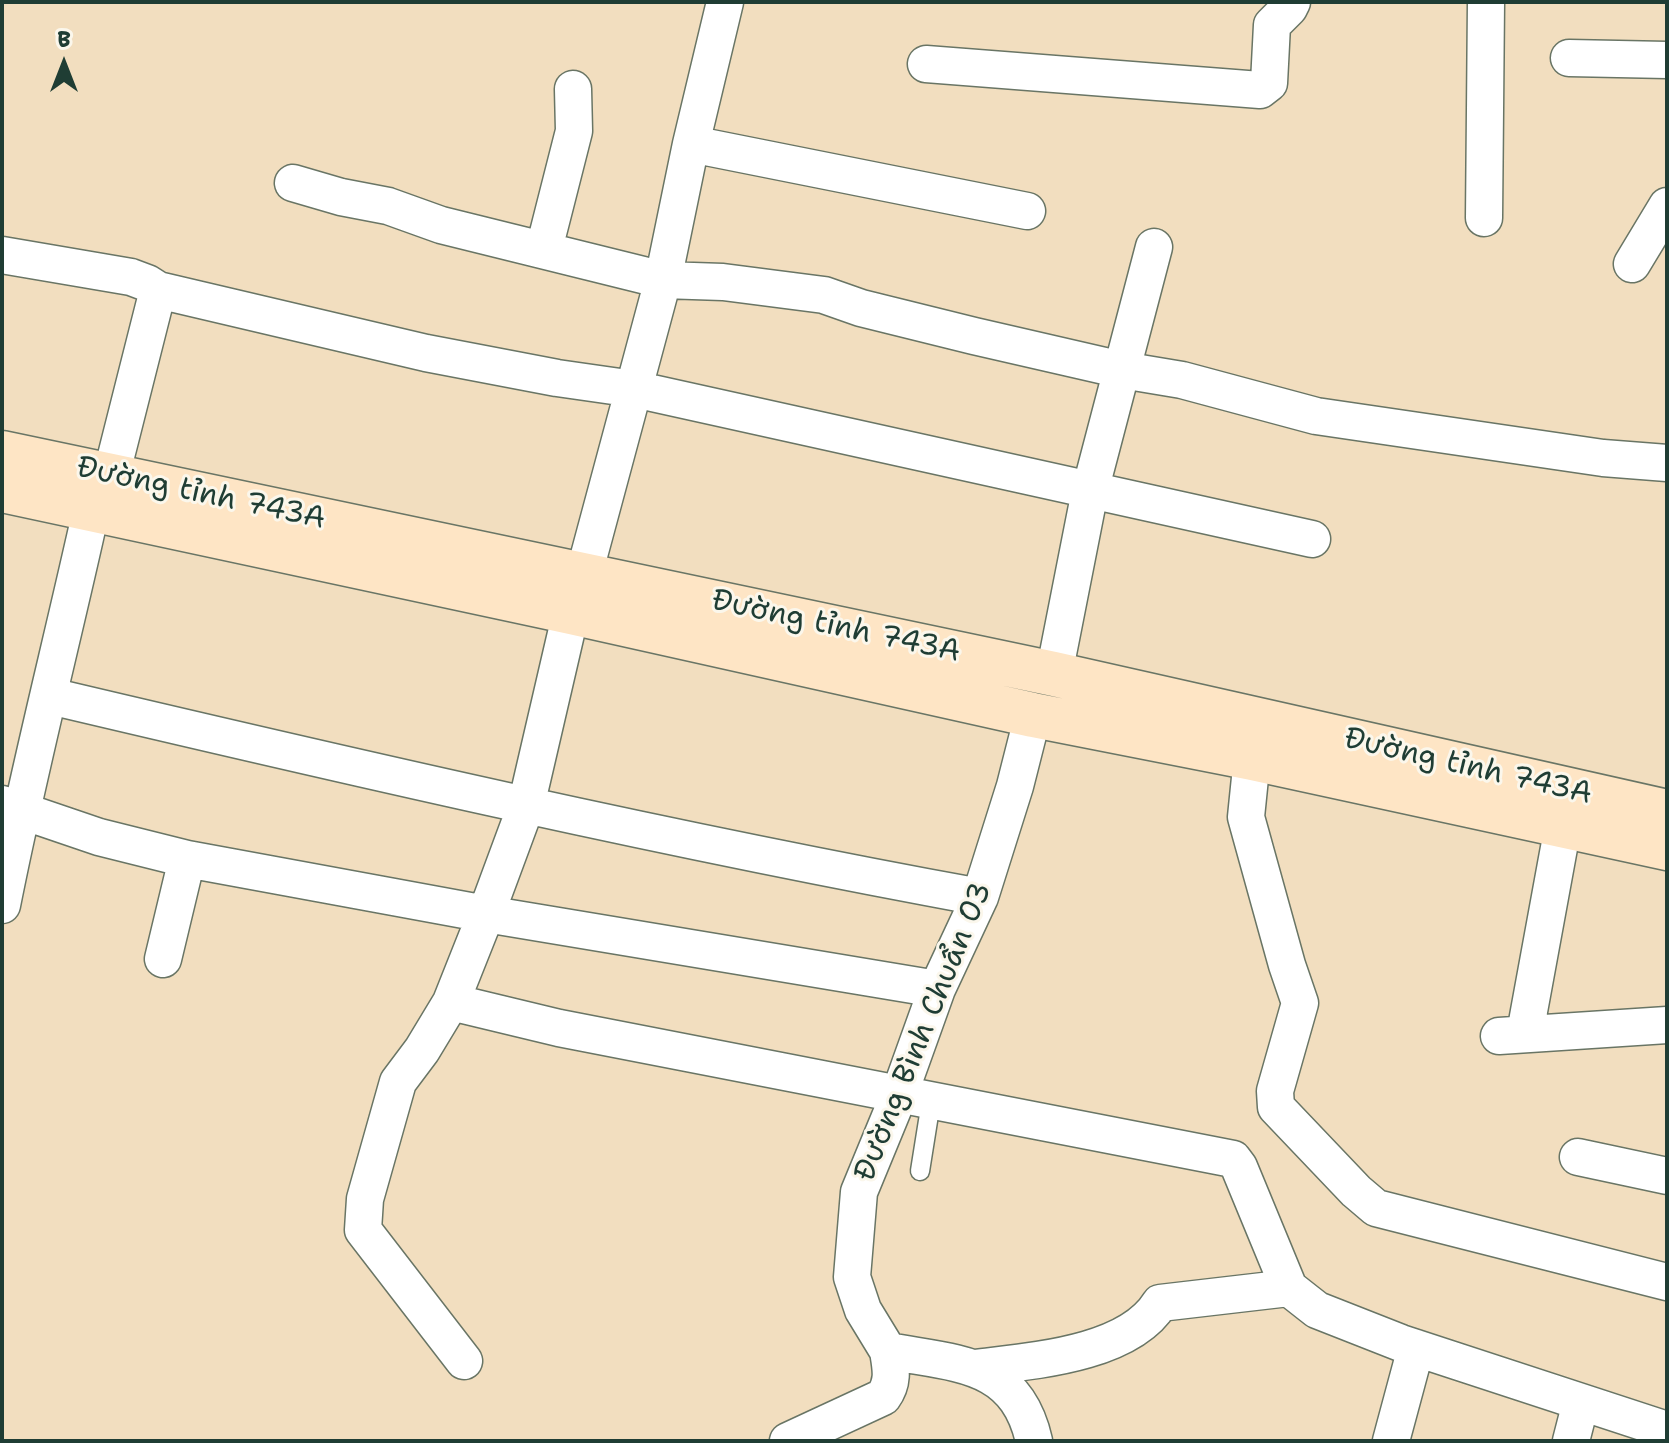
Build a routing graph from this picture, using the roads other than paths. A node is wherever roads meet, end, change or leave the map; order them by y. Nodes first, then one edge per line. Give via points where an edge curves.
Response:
1 (725, 2) edge
2 (1292, 2) edge
3 (1486, 2) edge
4 (1569, 58) dead end
5 (1667, 60) edge
6 (926, 64) dead end
7 (573, 89) dead end
8 (691, 144) junction
9 (293, 183) dead end
10 (1667, 206) edge
11 (1027, 211) dead end
12 (1484, 218) dead end
13 (1154, 247) dead end
14 (544, 249) junction
15 (2, 255) edge
16 (1632, 264) dead end
17 (663, 280) junction
18 (158, 290) junction
19 (1122, 370) junction
20 (634, 389) junction
21 (2, 453) edge
22 (1667, 463) edge
23 (2, 490) edge
24 (1090, 491) junction
25 (101, 493) junction
26 (1312, 539) dead end
27 (578, 593) junction
28 (1054, 674) junction
29 (50, 696) junction
30 (1033, 715) junction
31 (1252, 758) junction
32 (526, 806) junction
33 (11, 808) edge
34 (1667, 812) edge
35 (1563, 826) junction
36 (1667, 848) edge
37 (187, 859) junction
38 (980, 897) junction
39 (2, 905) edge
40 (486, 914) junction
41 (163, 959) dead end
42 (937, 989) junction
43 (451, 1002) junction
44 (1667, 1025) edge
45 (915, 1099) junction
46 (1578, 1157) dead end
47 (920, 1171) dead end
48 (1667, 1176) edge
49 (1667, 1282) edge
50 (1289, 1288) junction
51 (1416, 1348) junction
52 (888, 1351) junction
53 (464, 1361) dead end
54 (975, 1368) junction
55 (1581, 1402) junction
56 (1667, 1430) edge
57 (788, 1441) edge
58 (1034, 1441) edge
59 (1391, 1441) edge
60 (1571, 1441) edge

1 - 8 street
2 - 6 street via 1272,25 1269,83 1260,90
3 - 12 street
4 - 5 street
7 - 14 street via 574,131
8 - 11 street
8 - 17 street
9 - 14 street
10 - 16 street
13 - 19 street
14 - 17 street
15 - 18 street via 131,277
17 - 19 street via 824,295
17 - 20 street
18 - 20 street via 426,353
18 - 25 street
19 - 22 street via 1182,380 1316,416
19 - 24 street
20 - 24 street
20 - 27 street
21 - 25 main road, Đường tỉnh 743A
23 - 25 main road, Đường tỉnh 743A
24 - 26 street
24 - 28 street
25 - 27 main road, Đường tỉnh 743A
25 - 29 street
27 - 28 main road, Đường tỉnh 743A
27 - 30 main road, Đường tỉnh 743A
27 - 32 street
28 - 34 main road, Đường tỉnh 743A
29 - 32 street
29 - 33 street
30 - 31 main road, Đường tỉnh 743A
30 - 38 street, Đường Bình Chuẩn 03
31 - 35 main road, Đường tỉnh 743A
31 - 49 street via 1246,817 1300,1003 1275,1091 1276,1107 1376,1208
32 - 38 street via 779,861
32 - 40 street
33 - 37 street
33 - 39 street
35 - 36 main road, Đường tỉnh 743A
35 - 44 street via 1512,1035
37 - 40 street
37 - 41 street
38 - 42 street, Đường Bình Chuẩn 03
40 - 42 street
40 - 43 street
42 - 45 street, Đường Bình Chuẩn 03
43 - 45 street
43 - 53 street via 398,1082 365,1199 363,1230
45 - 47 lane
45 - 50 street via 1233,1159
45 - 52 street, Đường Bình Chuẩn 03 via 859,1192 852,1277 863,1310
46 - 48 street
50 - 51 street via 1317,1310
50 - 54 street via 1160,1303 1152,1316 1106,1343 1036,1361
51 - 55 street
51 - 59 street
52 - 54 street
52 - 57 street via 892,1376 883,1397
54 - 58 street via 1010,1389 1029,1419
55 - 56 street
55 - 60 street

